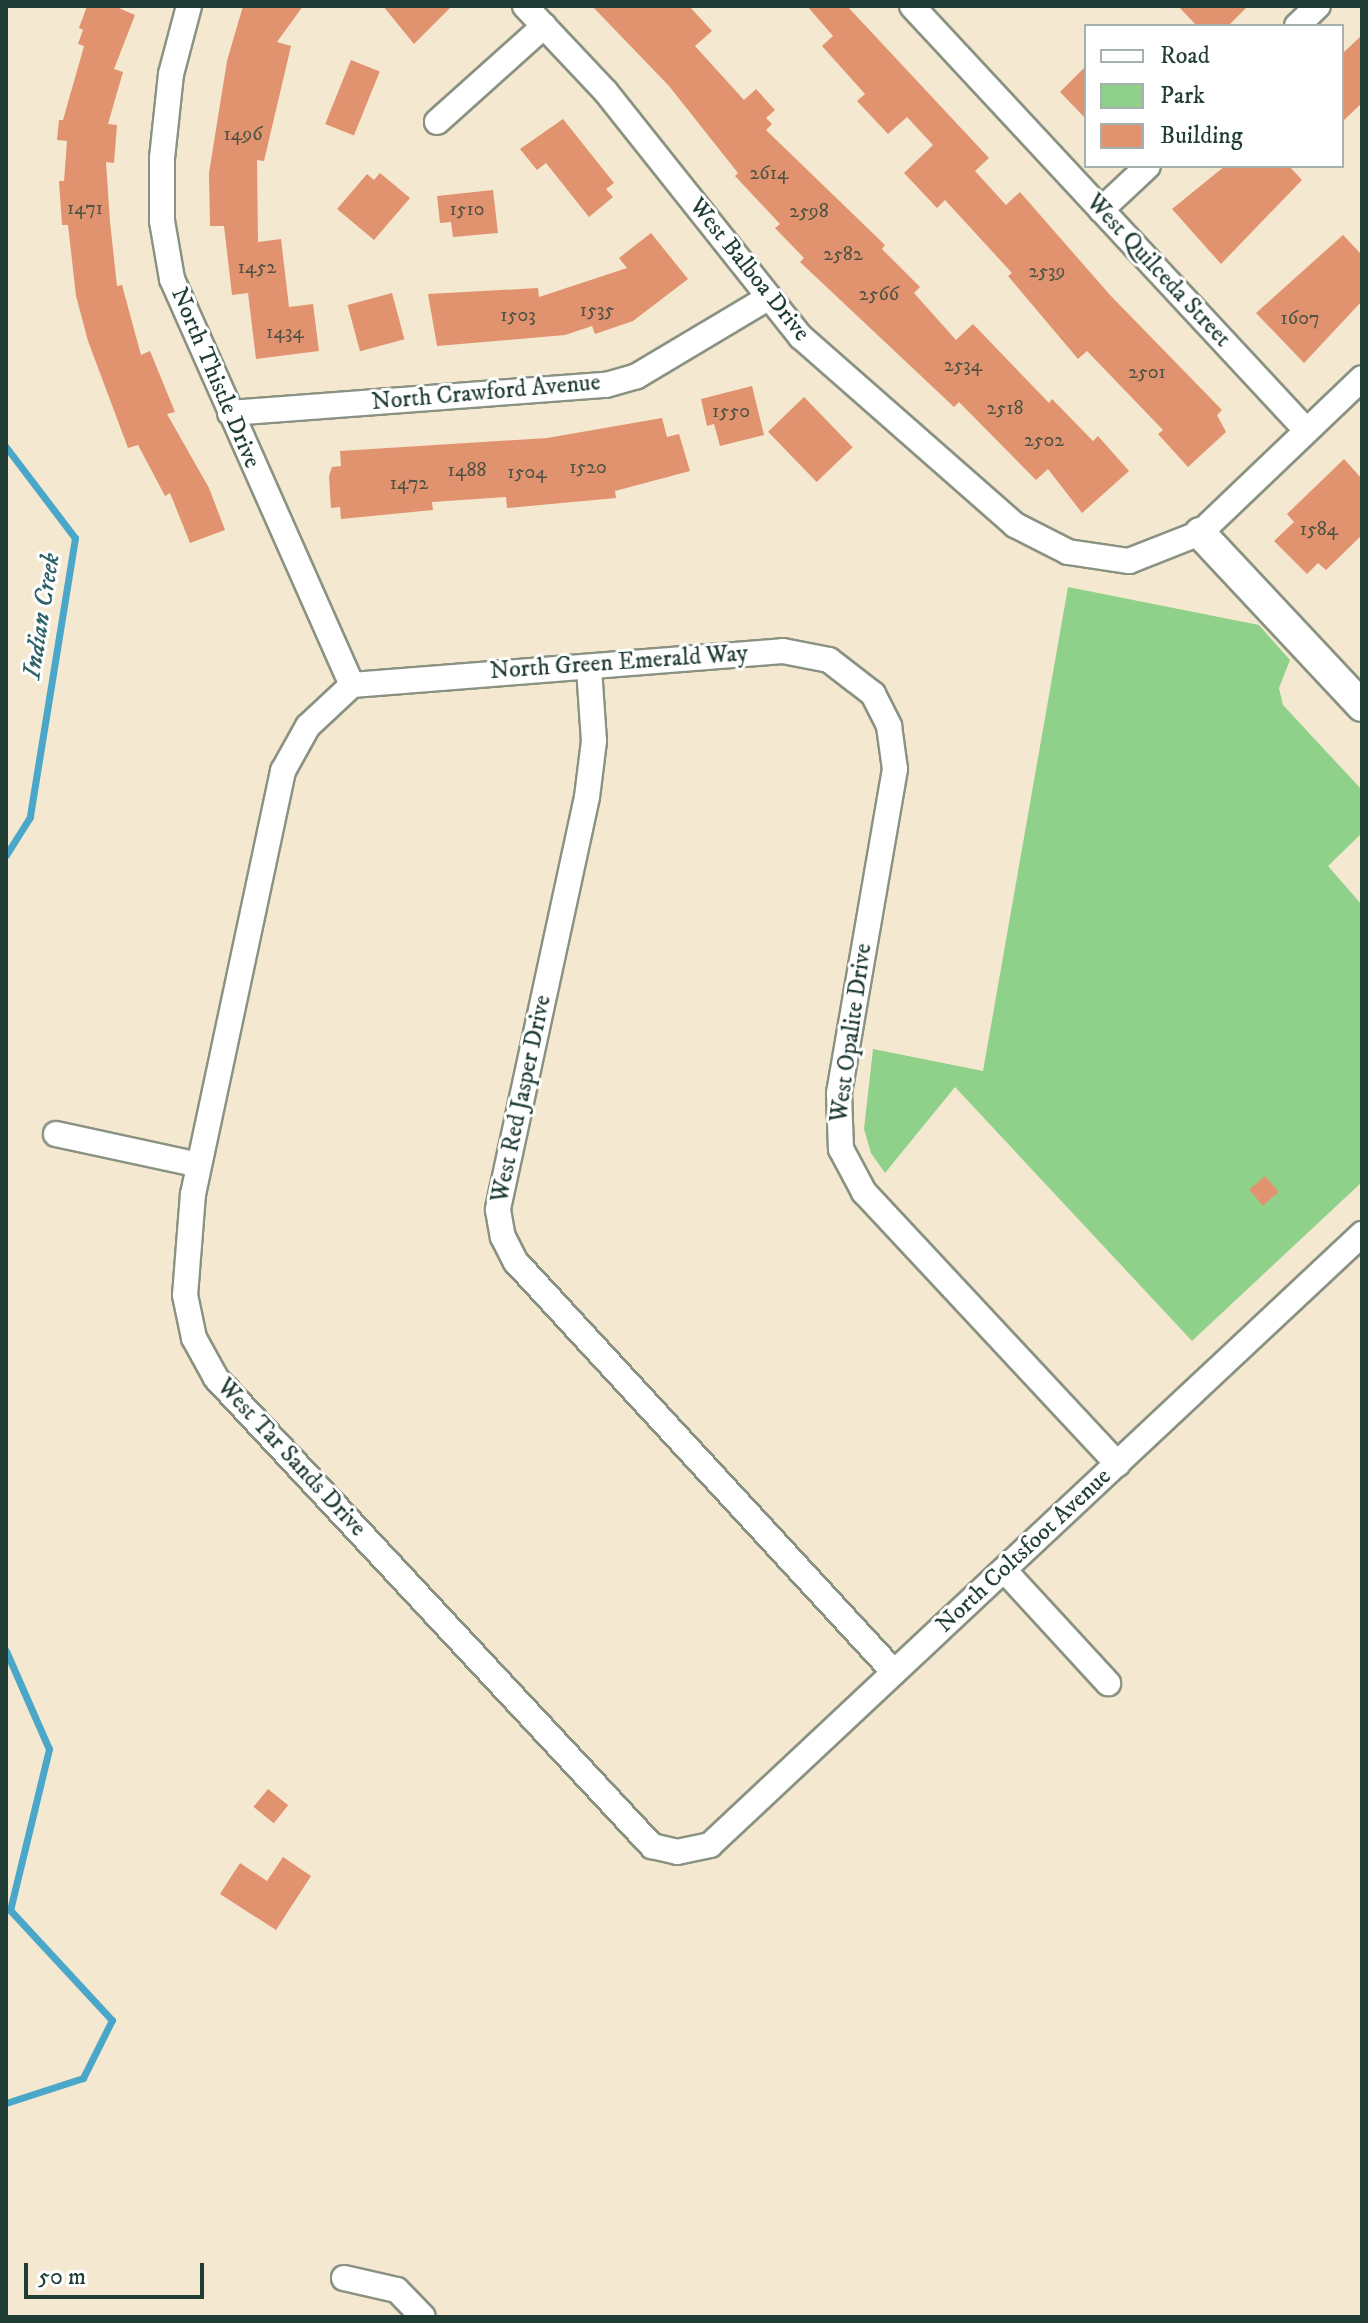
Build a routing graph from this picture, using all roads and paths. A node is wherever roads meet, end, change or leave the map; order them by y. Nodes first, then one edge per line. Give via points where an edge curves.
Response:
1 (189, 6) edge
2 (525, 6) edge
3 (912, 6) edge
4 (1318, 6) edge
5 (1299, 24) edge
6 (544, 26) junction
7 (437, 122) dead end
8 (1146, 168) edge
9 (1101, 210) junction
10 (768, 298) junction
11 (1362, 378) edge
12 (230, 413) junction
13 (1306, 430) junction
14 (1200, 533) junction
15 (589, 668) junction
16 (352, 685) junction
17 (873, 694) joint
18 (1362, 706) edge
19 (56, 1134) dead end
20 (199, 1165) junction
21 (1362, 1234) edge
22 (1118, 1464) junction
23 (1004, 1570) junction
24 (894, 1672) junction
25 (1108, 1683) dead end
26 (677, 1852) joint
27 (344, 2278) dead end
28 (423, 2317) edge

1 - 12 street, North Thistle Drive via 171,74 162,221 172,279
2 - 6 street, West Balboa Drive
3 - 9 street, West Quilceda Street
4 - 5 street
6 - 7 street
6 - 10 street, West Balboa Drive via 606,92
8 - 9 street
9 - 13 street, West Quilceda Street
10 - 12 street, North Crawford Avenue via 637,376 606,385
10 - 14 street, West Balboa Drive via 801,337 1015,525 1068,552 1129,561
11 - 13 street
12 - 16 street, North Thistle Drive
13 - 14 street
14 - 18 street
15 - 16 street, North Green Emerald Way via 391,678
15 - 17 street, North Green Emerald Way via 783,651 829,660
15 - 24 street, West Red Jasper Drive via 594,741 587,797 498,1210 503,1237 516,1262
16 - 20 street, West Tar Sands Drive via 308,726 283,771
17 - 22 street, West Opalite Drive via 889,726 895,769 839,1093 841,1149 864,1192
19 - 20 street
20 - 26 street, West Tar Sands Drive via 185,1295 194,1338 216,1378 652,1846
21 - 22 street, North Coltsfoot Avenue
22 - 23 street, North Coltsfoot Avenue
23 - 24 street, North Coltsfoot Avenue
23 - 25 street
24 - 26 street, North Coltsfoot Avenue via 710,1845
27 - 28 street via 397,2290

